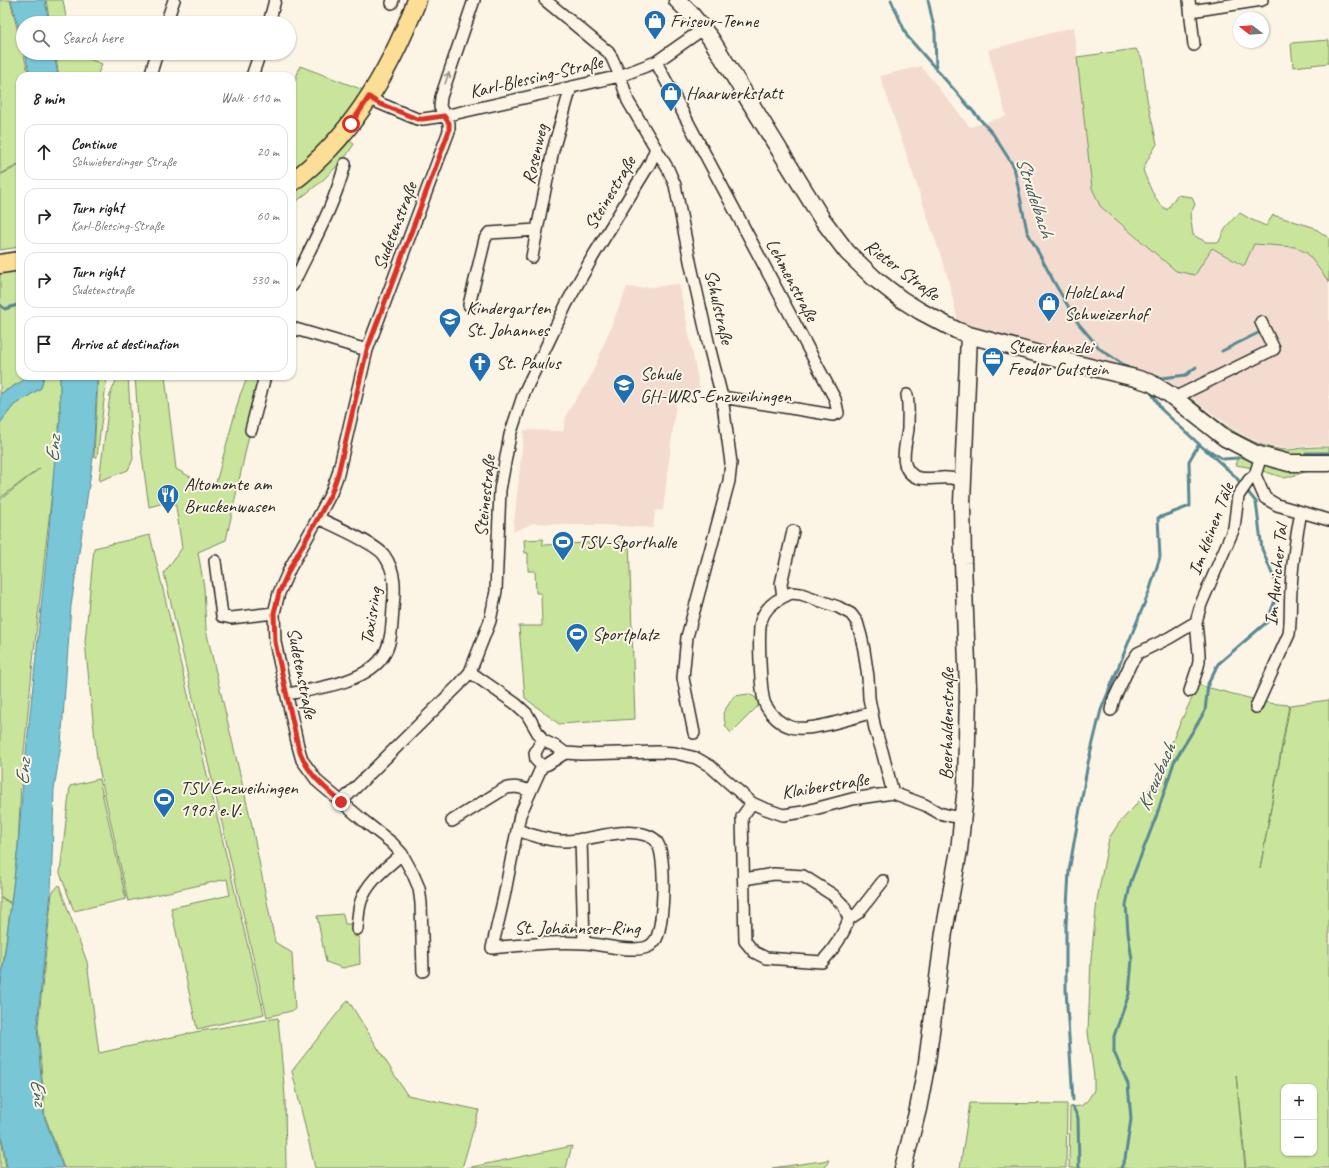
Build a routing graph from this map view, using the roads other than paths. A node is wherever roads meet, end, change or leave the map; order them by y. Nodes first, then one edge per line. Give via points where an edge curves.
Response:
1 (174, 0) edge
2 (275, 0) edge
3 (417, 0) edge
4 (474, 0) edge
5 (545, 0) edge
6 (677, 0) edge
7 (1262, 0) edge
8 (1190, 5) edge
9 (168, 16) edge
10 (271, 16) edge
11 (703, 29) junction
12 (1194, 45) dead end
13 (155, 60) edge
14 (258, 60) edge
15 (656, 62) junction
16 (151, 72) edge
17 (253, 72) edge
18 (620, 76) junction
19 (571, 87) junction
20 (369, 97) junction
21 (444, 116) junction
22 (656, 148) junction
23 (345, 164) dead end
24 (296, 179) edge
25 (536, 230) junction
26 (532, 257) dead end
27 (16, 262) edge
28 (0, 264) edge
29 (296, 278) edge
30 (469, 304) dead end
31 (1264, 328) dead end
32 (296, 329) edge
33 (968, 335) junction
34 (367, 350) junction
35 (264, 380) edge
36 (907, 395) dead end
37 (722, 397) junction
38 (1174, 398) junction
39 (251, 430) dead end
40 (1260, 456) junction
41 (1329, 462) edge
42 (1252, 478) junction
43 (963, 480) junction
44 (1301, 512) junction
45 (318, 518) junction
46 (1329, 520) edge
47 (793, 531) dead end
48 (215, 560) dead end
49 (783, 597) junction
50 (274, 613) junction
51 (1196, 622) junction
52 (470, 672) junction
53 (1190, 690) dead end
54 (287, 694) junction
55 (1256, 707) dead end
56 (1111, 710) dead end
57 (871, 712) junction
58 (694, 733) dead end
59 (542, 740) junction
60 (565, 753) junction
61 (542, 766) junction
62 (530, 791) junction
63 (894, 794) junction
64 (341, 802) junction
65 (752, 803) junction
66 (964, 818) junction
67 (452, 821) dead end
68 (517, 830) junction
69 (581, 839) junction
70 (402, 854) junction
71 (744, 879) junction
72 (883, 881) dead end
73 (849, 920) junction
74 (357, 929) dead end
75 (584, 943) junction
76 (423, 971) dead end
77 (903, 1168) edge

1 - 9 street
2 - 10 street
3 - 20 main road via 390,62
21 -> 4 street, Sudetenstraße via 440,107 441,97
5 - 18 street, Schulstraße via 608,52
6 - 11 street, Rieter Straße
7 - 8 street
8 - 12 street
11 - 15 street, Karl-Blessing-Straße
11 - 33 street, Rieter Straße via 822,219 847,252 901,299 935,320
13 - 16 street
14 - 17 street
15 - 18 street, Karl-Blessing-Straße
15 - 37 street, Lehmenstraße via 835,399 838,413 833,415
18 - 19 street, Karl-Blessing-Straße
18 - 22 street, Schulstraße via 628,101
19 - 21 street, Karl-Blessing-Straße
19 - 25 street, Rosenweg via 553,150
20 - 21 street, Karl-Blessing-Straße via 417,119
20 - 24 main road via 339,138
21 - 34 street, Sudetenstraße via 449,123 449,131
22 - 37 street, Schulstraße via 675,185
22 - 52 street, Steinestraße via 650,163 567,303 524,392 514,421 500,490 496,591 490,620
23 - 29 street via 340,183
25 - 26 street, Rosenweg
25 - 30 street via 489,234 485,239
27 - 28 main road
31 - 38 street via 1274,348
32 - 34 street
33 - 38 street, Rieter Straße via 1135,378 1156,386
33 - 43 street, Beerhaldenstraße
34 - 45 street, Sudetenstraße via 338,474
35 - 39 street
36 - 43 street via 908,430 904,460 906,469 917,477
37 - 58 street, Schulstraße via 731,463 729,481 687,637 684,664 683,678
38 - 40 street, Rieter Straße via 1225,438
40 - 41 street, Rieter Straße via 1290,463
40 - 42 street
42 - 44 street via 1268,501
42 - 51 street, Im kleinen Täle via 1238,496 1234,528 1201,604
43 - 66 street, Beerhaldenstraße via 962,556 968,689
44 - 46 street
44 - 55 street, Im Auricher Tal via 1292,572 1289,634
45 - 50 street, Sudetenstraße via 290,568
45 - 54 street, Taxisring via 384,554 394,574 395,587 389,642 385,653 376,664 363,673 327,688
47 - 49 street via 781,584
48 - 50 street via 222,616 231,618
49 - 57 street via 791,593 801,594 838,607 857,622 864,650
49 - 57 street via 774,602 761,621 762,694 765,705 776,718 792,728 812,728
50 - 54 street, Sudetenstraße via 275,642
51 - 53 street, Im kleinen Täle via 1199,662
51 - 56 street via 1138,654 1131,663
52 - 59 street via 527,714
52 - 64 street, Steinestraße
54 - 64 street, Sudetenstraße via 302,760 318,782
57 - 63 street
59 - 60 street, Klaiberstraße
59 - 61 street via 535,753 536,760
60 - 61 street
60 - 65 street, Klaiberstraße via 658,752 696,758 710,766
61 - 62 street, St. Johännser-Ring
62 - 67 street via 511,787 504,789
62 - 68 street, St. Johännser-Ring
63 - 65 street, Klaiberstraße via 852,799 803,812 783,814
63 - 66 street, Klaiberstraße via 926,804 939,812
64 - 70 street, Sudetenstraße
65 - 71 street via 742,817
66 - 77 street, Beerhaldenstraße via 918,1109
68 - 69 street, St. Johännser-Ring via 551,840
68 - 75 street, St. Johännser-Ring via 492,948 540,943
69 - 75 street
69 - 75 street, St. Johännser-Ring via 633,833 645,835 656,840 661,849 662,863 662,912 656,939 651,945 643,948 624,948
70 - 74 street via 376,877 366,891 361,902
70 - 76 street, Sudetenstraße via 419,888
71 - 73 street via 774,874 803,876 833,895 844,906
71 - 73 street via 745,941 754,952 766,958 822,962 836,947
72 - 73 street via 858,913

